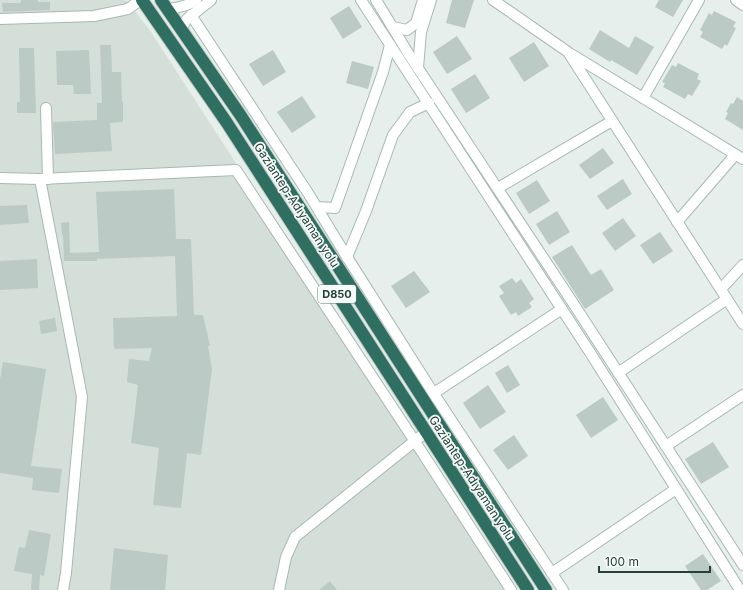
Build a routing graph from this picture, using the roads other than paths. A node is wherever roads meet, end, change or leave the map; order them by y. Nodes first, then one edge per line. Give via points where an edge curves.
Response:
1 (141, 0) edge
2 (196, 0) edge
3 (211, 0) edge
4 (361, 0) edge
5 (376, 0) edge
6 (423, 0) edge
7 (431, 0) edge
8 (493, 0) edge
9 (699, 0) edge
10 (736, 0) edge
11 (165, 4) edge
12 (743, 5) edge
13 (191, 15) junction
14 (0, 19) edge
15 (393, 27) junction
16 (181, 29) junction
17 (390, 45) junction
18 (568, 52) junction
19 (418, 68) junction
20 (643, 98) junction
21 (429, 104) junction
22 (46, 108) dead end
23 (612, 121) junction
24 (739, 157) edge
25 (0, 178) edge
26 (44, 179) junction
27 (498, 188) junction
28 (317, 207) junction
29 (677, 222) junction
30 (347, 257) junction
31 (743, 265) edge
32 (721, 289) junction
33 (727, 299) junction
34 (562, 309) junction
35 (743, 324) edge
36 (618, 373) junction
37 (434, 393) junction
38 (743, 395) edge
39 (426, 432) junction
40 (414, 440) junction
41 (666, 446) junction
42 (676, 489) junction
43 (743, 565) edge
44 (552, 573) junction
45 (63, 590) edge
46 (279, 590) edge
47 (511, 590) edge
48 (528, 590) edge
49 (546, 590) edge
50 (563, 590) edge
51 (740, 590) edge

1 - 14 street via 128,9 94,16
1 - 39 highway, Gaziantep-Adıyaman yolu / D850 via 227,123
2 - 11 street via 184,6
3 - 13 street
4 - 17 street
5 - 15 street
6 - 15 street via 416,23 407,30
7 - 19 street via 421,32
8 - 18 street
9 - 20 street
10 - 12 street
11 - 16 highway, Gaziantep-Adıyaman yolu / D850
13 - 16 street
13 - 28 street
15 - 19 street
16 - 49 highway, Gaziantep-Adıyaman yolu / D850 via 245,123
17 - 21 street
17 - 28 street via 383,72 334,208
18 - 20 street
18 - 23 street
19 - 27 street
20 - 24 street
21 - 30 street via 410,112 393,135
21 - 34 street
22 - 26 street
23 - 27 street
23 - 29 street
24 - 29 street
25 - 26 street
26 - 40 street via 236,170
26 - 45 street via 82,397
27 - 36 street
28 - 30 street
29 - 32 street
30 - 37 street
31 - 32 street
32 - 33 street
33 - 35 street
33 - 36 street
34 - 37 street
34 - 42 street
36 - 41 street
37 - 44 street
38 - 41 street
39 - 40 street
39 - 48 highway, Gaziantep-Adıyaman yolu / D850
40 - 46 street via 295,537 286,557
40 - 47 street
41 - 43 street
42 - 44 street
42 - 51 street
44 - 50 street

